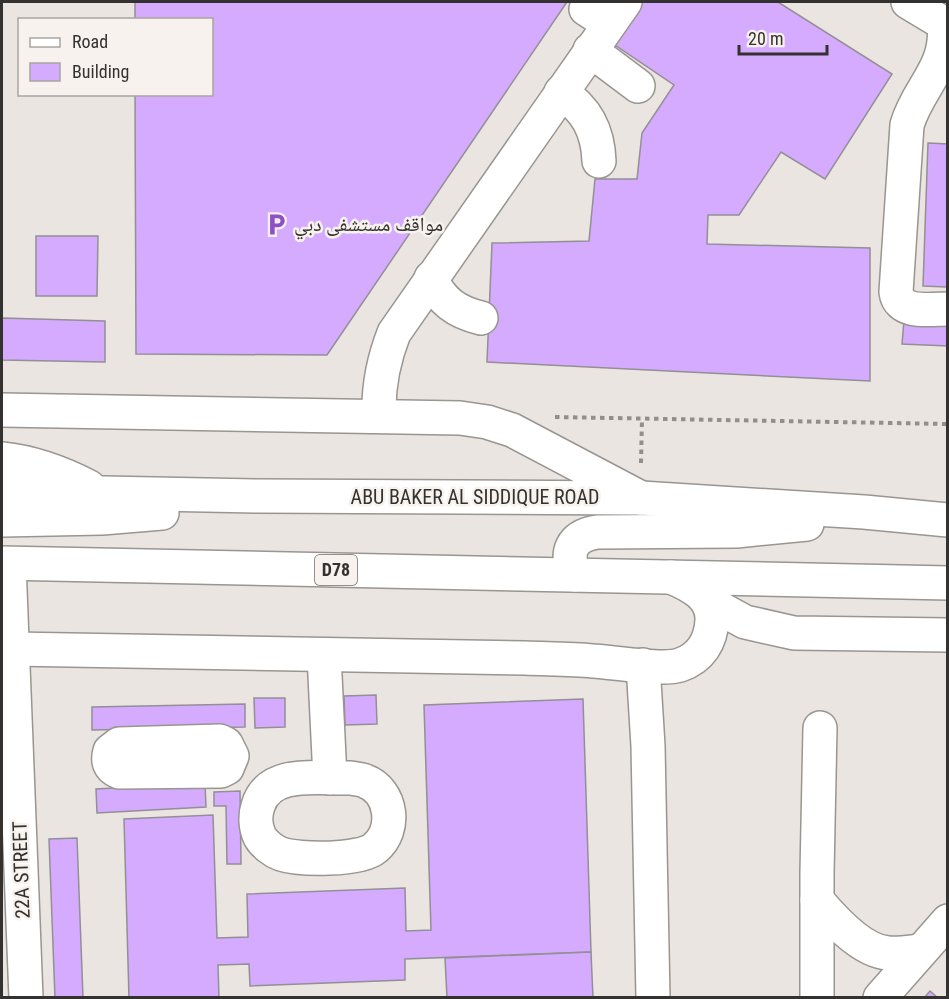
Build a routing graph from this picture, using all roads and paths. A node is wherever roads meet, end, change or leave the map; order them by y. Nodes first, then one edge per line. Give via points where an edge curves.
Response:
1 (908, 2) edge
2 (602, 21) edge
3 (946, 25) edge
4 (638, 86) dead end
5 (938, 90) edge
6 (561, 92) junction
7 (599, 161) dead end
8 (431, 278) junction
9 (948, 309) edge
10 (481, 318) dead end
11 (2, 411) edge
12 (379, 416) junction
13 (553, 417) dead end
14 (642, 418) junction
15 (948, 424) edge
16 (2, 459) edge
17 (2, 491) edge
18 (101, 494) junction
19 (258, 496) junction
20 (641, 498) junction
21 (864, 512) junction
22 (2, 520) edge
23 (948, 520) edge
24 (5, 563) edge
25 (575, 575) junction
26 (671, 577) junction
27 (948, 583) edge
28 (705, 596) junction
29 (948, 634) edge
30 (12, 649) junction
31 (324, 656) junction
32 (644, 665) junction
33 (820, 728) dead end
34 (231, 762) dead end
35 (330, 778) junction
36 (274, 784) junction
37 (817, 900) junction
38 (948, 921) edge
39 (13, 950) edge
40 (921, 951) junction
41 (26, 998) edge
42 (653, 998) edge
43 (818, 998) edge
44 (880, 998) edge

1 - 3 main road
2 - 4 main road
2 - 6 main road
3 - 5 main road
5 - 9 main road via 914,105 907,125 896,292 907,308
6 - 7 main road via 590,121 599,147
6 - 8 main road
8 - 10 main road via 436,290 456,310
8 - 12 main road via 394,333 384,360
11 - 12 main road
12 - 20 main road via 487,422 512,430
13 - 14 path
14 - 15 path
14 - 20 path
16 - 18 main road via 39,466
17 - 18 main road, ABU BAKER AL SIDDIQUE ROAD
18 - 19 main road, ABU BAKER AL SIDDIQUE ROAD
19 - 20 main road, ABU BAKER AL SIDDIQUE ROAD
19 - 22 main road via 155,514
20 - 21 main road, ABU BAKER AL SIDDIQUE ROAD
21 - 23 main road, ABU BAKER AL SIDDIQUE ROAD
21 - 25 main road via 768,529 585,534 575,541 570,552
24 - 25 main road, D78
24 - 30 main road, 22A STREET
25 - 26 main road, D78
26 - 27 main road, D78
26 - 28 main road
28 - 29 main road via 745,622 794,633
28 - 32 main road via 712,616 710,638 698,656 679,666
30 - 31 main road
30 - 39 main road, 22A STREET
31 - 32 main road via 525,658
31 - 35 main road
32 - 42 main road
33 - 37 main road
34 - 36 main road
35 - 36 main road via 289,779
35 - 36 main road via 365,781 385,798 389,811 387,831 375,848 363,855 289,856 268,846 260,837 256,814 265,792
37 - 40 main road via 840,927 861,943 886,953
37 - 43 main road
38 - 40 main road
39 - 41 main road, 22A STREET
40 - 44 main road

